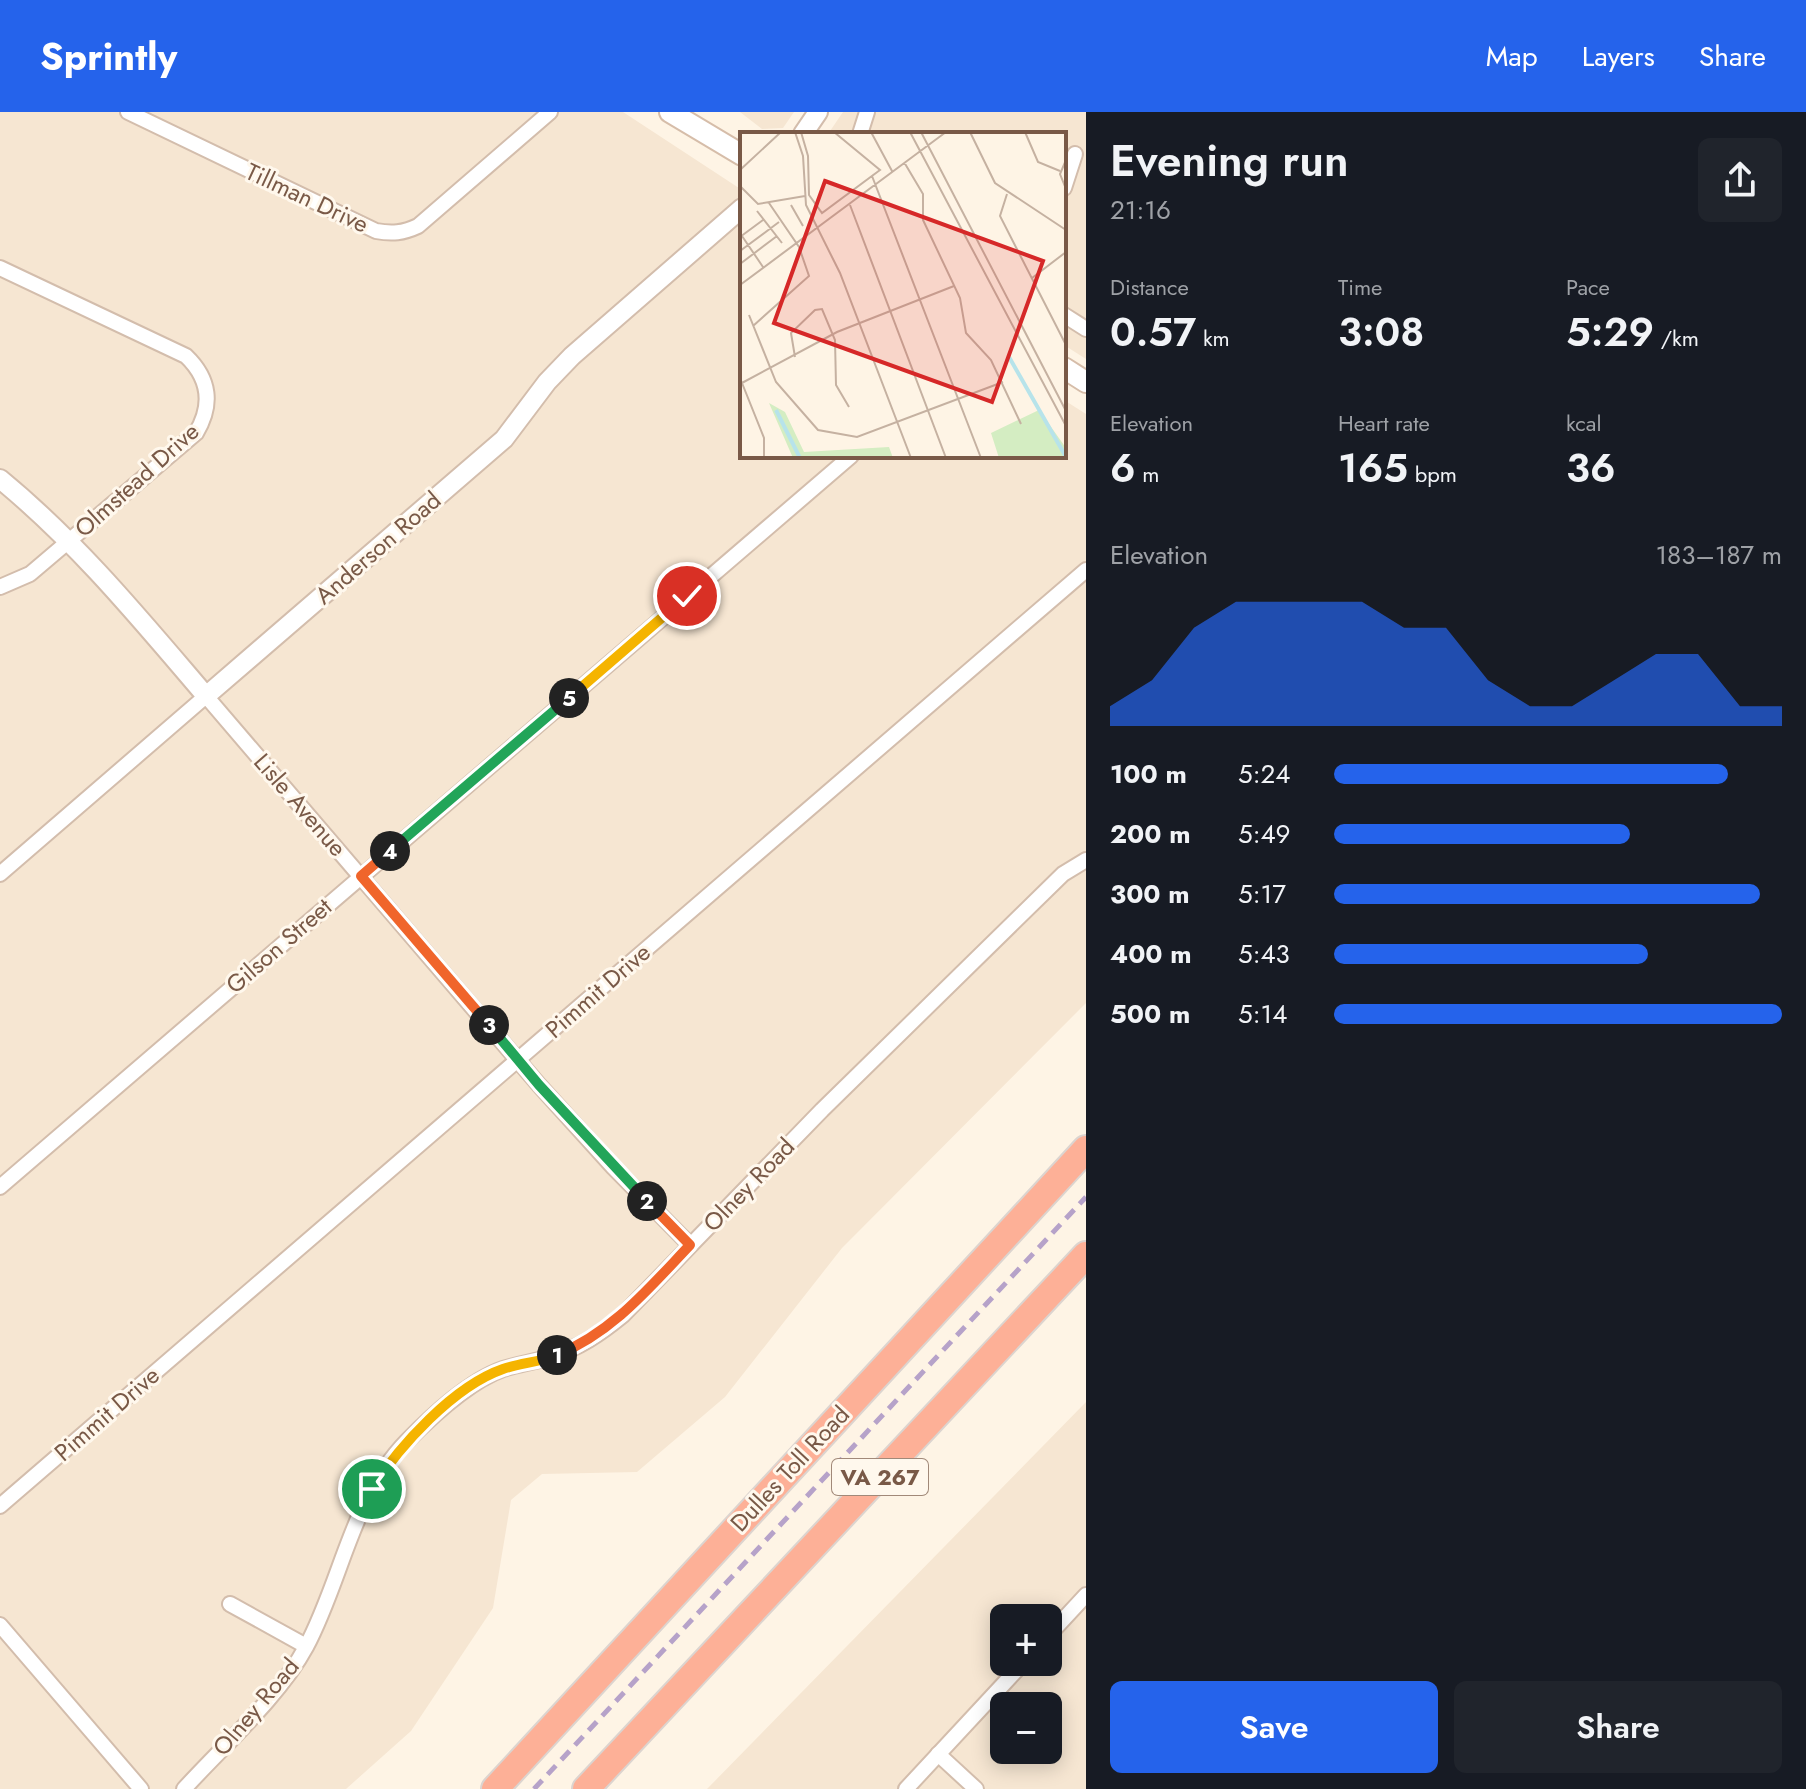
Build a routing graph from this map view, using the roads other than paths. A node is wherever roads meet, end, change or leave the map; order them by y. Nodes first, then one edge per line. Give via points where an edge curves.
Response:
1 (128, 112) edge
2 (550, 112) edge
3 (670, 112) edge
4 (818, 112) edge
5 (867, 112) edge
6 (804, 132) edge
7 (861, 132) edge
8 (740, 154) edge
9 (1075, 154) dead end
10 (1066, 182) edge
11 (740, 210) edge
12 (0, 268) edge
13 (1066, 316) edge
14 (1086, 329) edge
15 (1066, 369) edge
16 (1086, 382) edge
17 (849, 458) edge
18 (0, 479) edge
19 (70, 542) junction
20 (1086, 570) edge
21 (0, 587) edge
22 (206, 696) junction
23 (1086, 860) edge
24 (0, 874) edge
25 (361, 876) junction
26 (518, 1060) junction
27 (1086, 1149) edge
28 (0, 1187) edge
29 (690, 1245) junction
30 (1086, 1255) edge
31 (0, 1506) edge
32 (1086, 1595) edge
33 (230, 1604) dead end
34 (1080, 1612) edge
35 (0, 1625) edge
36 (1062, 1626) edge
37 (306, 1646) junction
38 (1011, 1676) edge
39 (938, 1754) junction
40 (141, 1789) edge
41 (184, 1789) edge
42 (495, 1789) edge
43 (586, 1789) edge
44 (906, 1789) edge
45 (976, 1789) edge

1 - 2 street, Tillman Drive via 389,234 418,226
3 - 8 main road
4 - 6 street
5 - 7 street
9 - 10 street
11 - 22 street, Anderson Road via 572,356 504,439
12 - 19 street, Olmstead Drive via 186,356 208,391 208,407 196,433
13 - 14 street
15 - 16 main road
17 - 25 street, Gilson Street
18 - 19 street, Lisle Avenue
19 - 21 street, Olmstead Drive via 30,574
19 - 22 street, Lisle Avenue
20 - 26 street, Pimmit Drive
22 - 24 street, Anderson Road
22 - 25 street, Lisle Avenue
23 - 29 street, Olney Road via 1063,874 938,995
25 - 26 street, Lisle Avenue
25 - 28 street, Gilson Street
26 - 29 street, Lisle Avenue
26 - 31 street, Pimmit Drive
27 - 42 highway, Dulles Toll Road / VA 267
29 - 37 street, Olney Road via 601,1333 551,1357 482,1379 406,1441 372,1489
30 - 43 highway, VA 267
32 - 34 street
33 - 37 street
34 - 36 street
35 - 40 street
37 - 41 street, Olney Road via 281,1683
38 - 39 street
39 - 44 street
39 - 45 street

